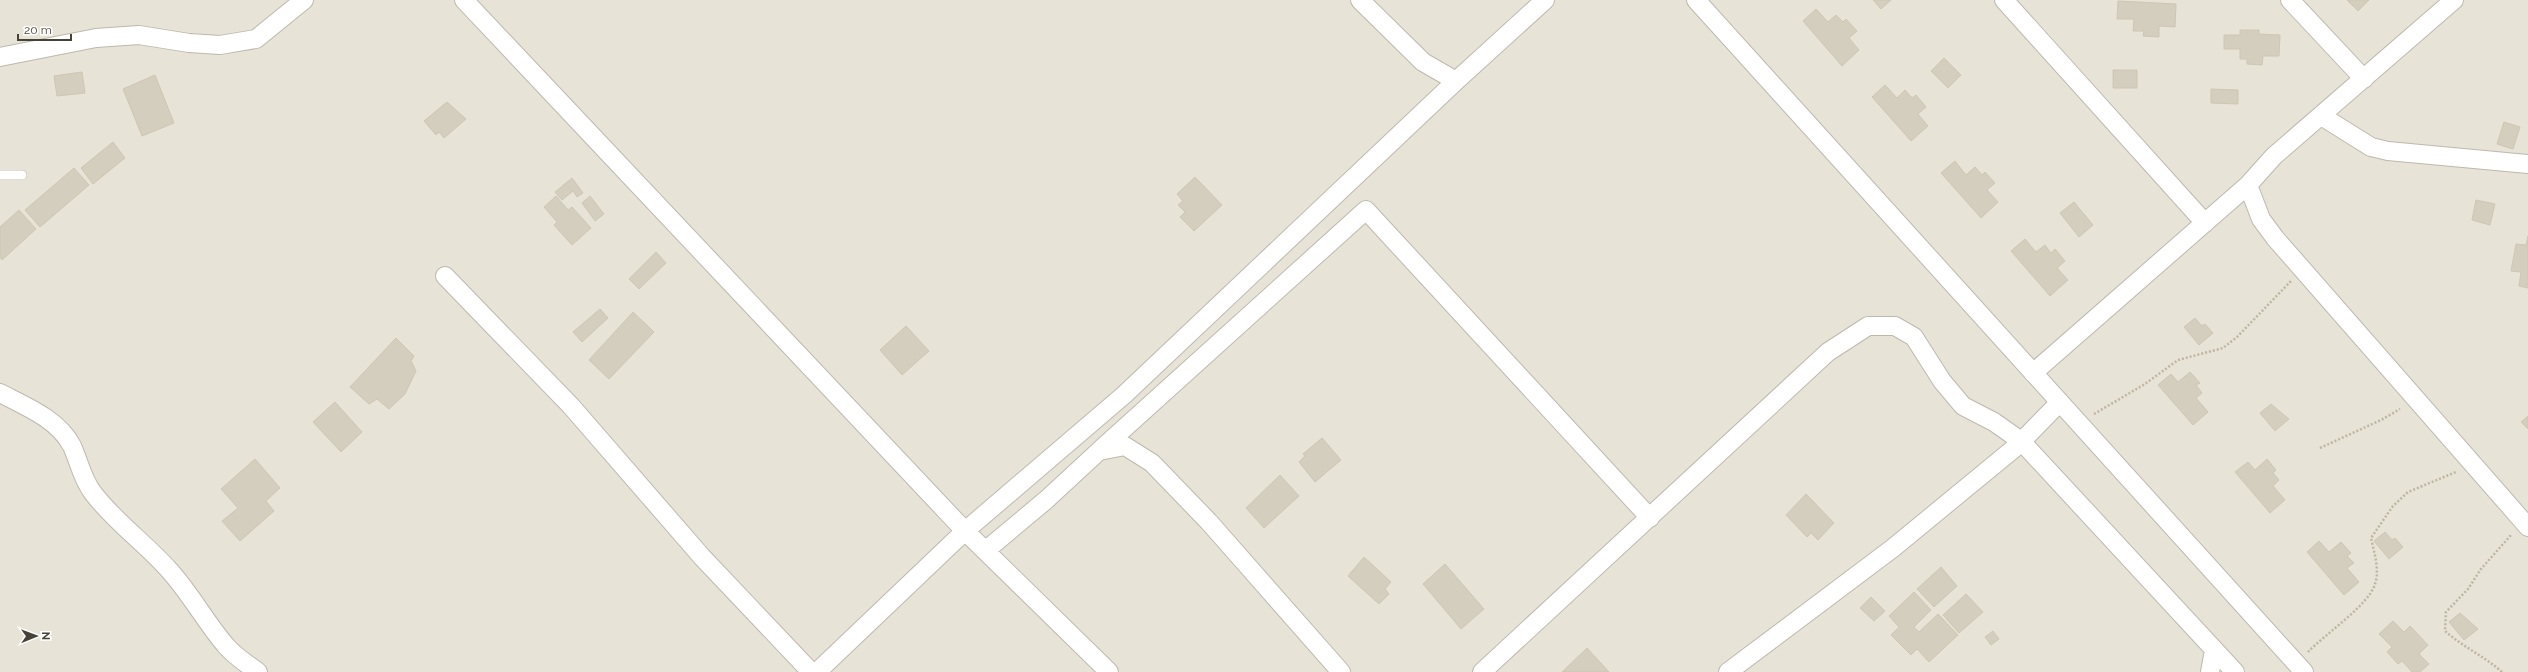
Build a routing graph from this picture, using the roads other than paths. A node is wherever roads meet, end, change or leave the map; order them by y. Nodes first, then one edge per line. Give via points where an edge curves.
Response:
1 (304, 0) edge
2 (464, 0) edge
3 (1360, 0) edge
4 (1545, 0) edge
5 (1696, 0) edge
6 (2004, 0) edge
7 (2290, 0) edge
8 (2454, 0) edge
9 (0, 57) edge
10 (2364, 79) junction
11 (1456, 82) junction
12 (2323, 117) junction
13 (2528, 164) edge
14 (0, 175) edge
15 (22, 175) dead end
16 (2248, 185) junction
17 (2205, 223) junction
18 (445, 276) dead end
19 (2033, 373) junction
20 (0, 393) edge
21 (2060, 402) junction
22 (2021, 441) junction
23 (1099, 451) junction
24 (1650, 518) junction
25 (2525, 524) edge
26 (965, 531) junction
27 (985, 551) junction
28 (2214, 650) junction
29 (2300, 668) edge
30 (258, 672) edge
31 (811, 672) edge
32 (817, 672) edge
33 (1109, 672) edge
34 (1341, 672) edge
35 (1482, 672) edge
36 (1728, 672) edge
37 (2210, 672) edge
38 (2235, 672) edge

1 - 9 street via 256,39 220,45 139,35 96,38
2 - 26 street
3 - 11 street via 1423,62
4 - 11 street
5 - 19 street
6 - 17 street
7 - 10 street
8 - 10 street
10 - 12 street
11 - 26 street via 1124,395
12 - 13 street via 2371,147 2388,152
12 - 16 street via 2274,156
14 - 15 lane
16 - 17 street
16 - 25 street via 2261,219
17 - 19 street
18 - 31 street via 571,406 702,557
19 - 21 street
20 - 30 street via 29,407 68,439 84,480 100,502 170,571 227,647
21 - 22 street
21 - 29 street
22 - 24 street via 1994,422 1963,406 1942,381 1914,337 1895,326 1868,326 1828,352
22 - 28 street
22 - 36 street via 1893,548
23 - 24 street via 1366,210
23 - 27 street
23 - 34 street via 1126,446 1152,463 1209,522
24 - 35 street
26 - 27 street
26 - 32 street
27 - 33 street
28 - 37 street
28 - 38 street

